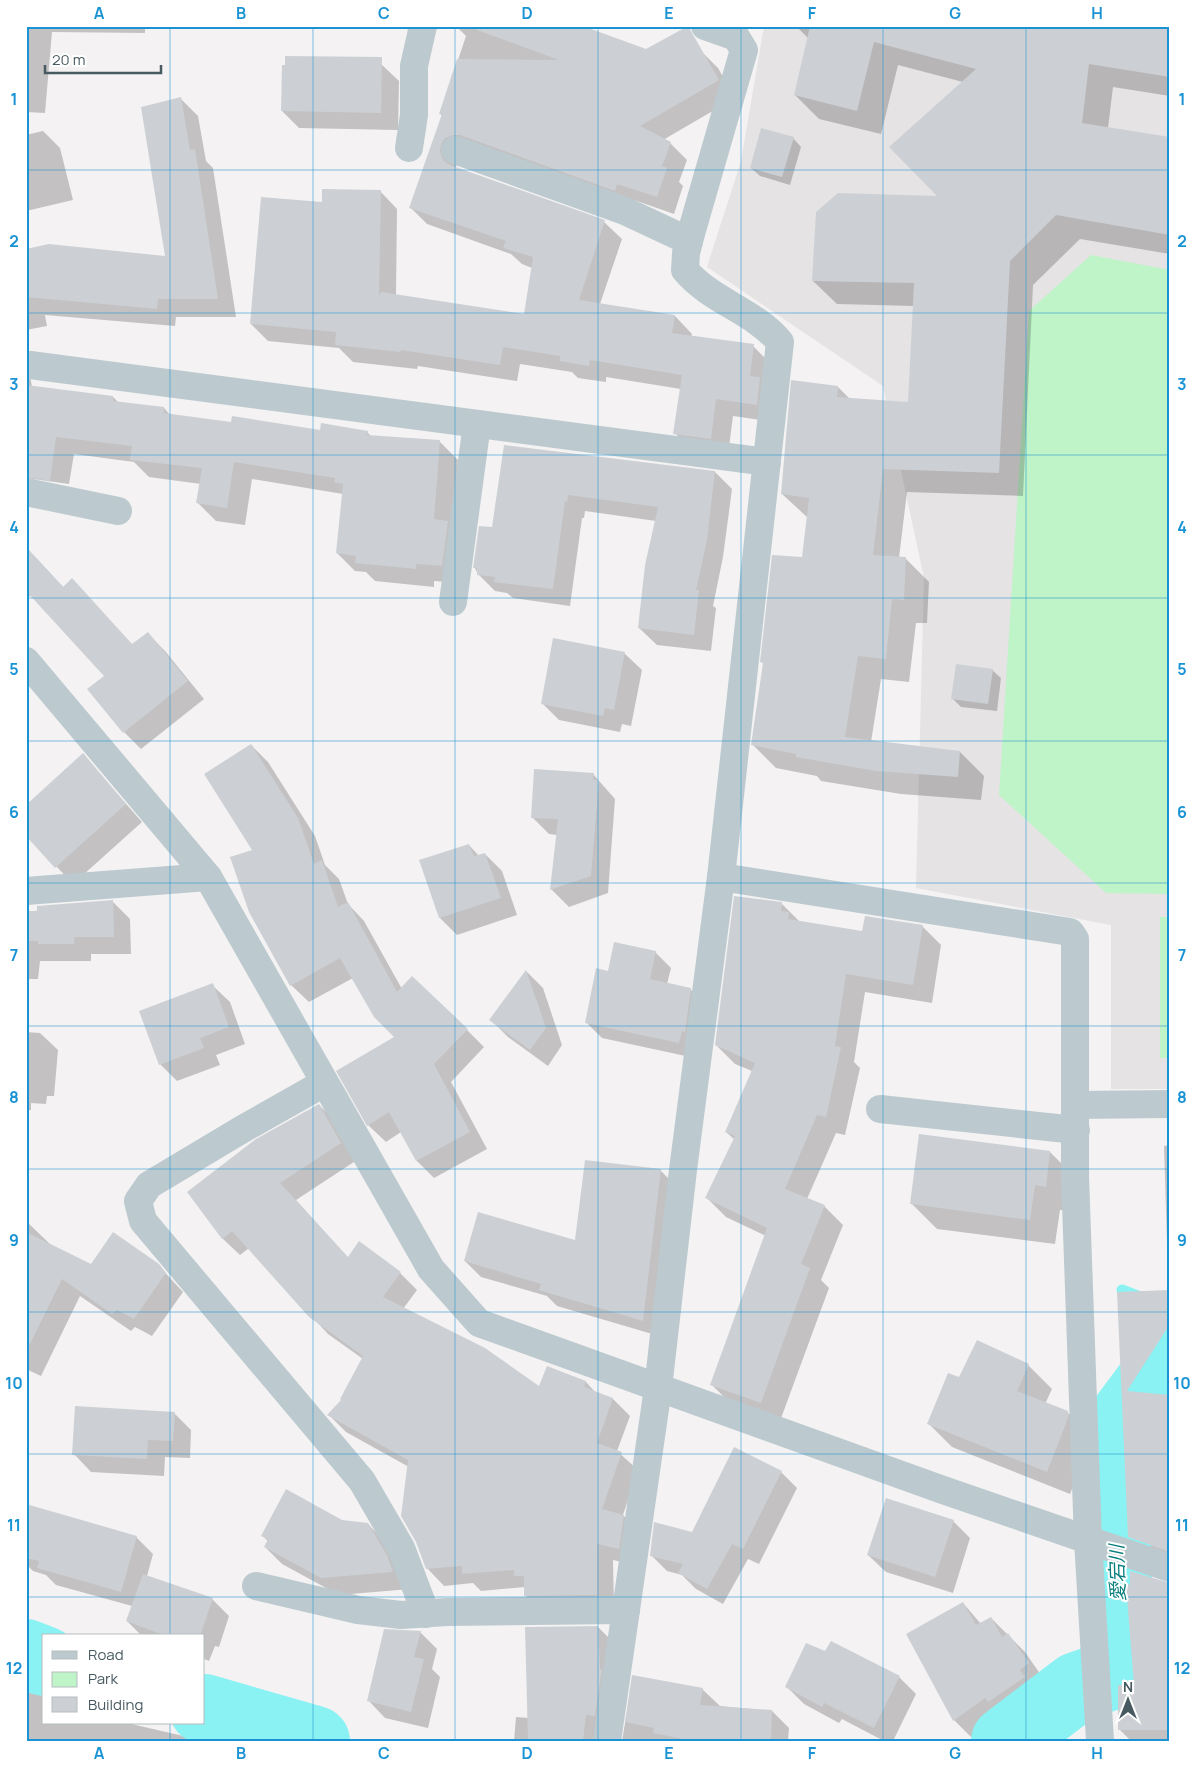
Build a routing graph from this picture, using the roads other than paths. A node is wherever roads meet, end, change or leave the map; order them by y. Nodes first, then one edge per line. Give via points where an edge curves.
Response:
1 (423, 26) edge
2 (705, 26) edge
3 (409, 148) dead end
4 (455, 150) dead end
5 (689, 240) junction
6 (30, 365) dead end
7 (477, 424) junction
8 (767, 462) junction
9 (26, 492) edge
10 (118, 511) dead end
11 (454, 602) dead end
12 (26, 661) edge
13 (208, 877) junction
14 (722, 877) junction
15 (26, 891) edge
16 (324, 1083) junction
17 (1170, 1104) edge
18 (880, 1109) dead end
19 (1076, 1117) junction
20 (658, 1388) junction
21 (1088, 1540) junction
22 (1170, 1568) edge
23 (256, 1586) dead end
24 (626, 1610) junction
25 (426, 1614) junction
26 (607, 1741) edge
27 (1100, 1741) edge

1 - 3 street via 414,66 414,115
2 - 5 street via 736,37 744,50
4 - 5 street via 625,211
5 - 8 street via 686,270 698,285 767,327 780,342
6 - 7 street
7 - 8 street
7 - 11 street
8 - 14 street
9 - 10 street
12 - 13 street
13 - 15 street
13 - 16 street
14 - 19 street via 1070,932 1076,947
14 - 20 street
16 - 20 street via 431,1269 479,1323
16 - 25 street via 150,1185 138,1201 143,1221 362,1481 401,1548
17 - 19 street
18 - 19 street
19 - 21 street via 1075,1176
20 - 21 street
20 - 24 street
21 - 22 street
21 - 27 street
23 - 25 street via 358,1610 400,1615
24 - 25 street
24 - 26 street

